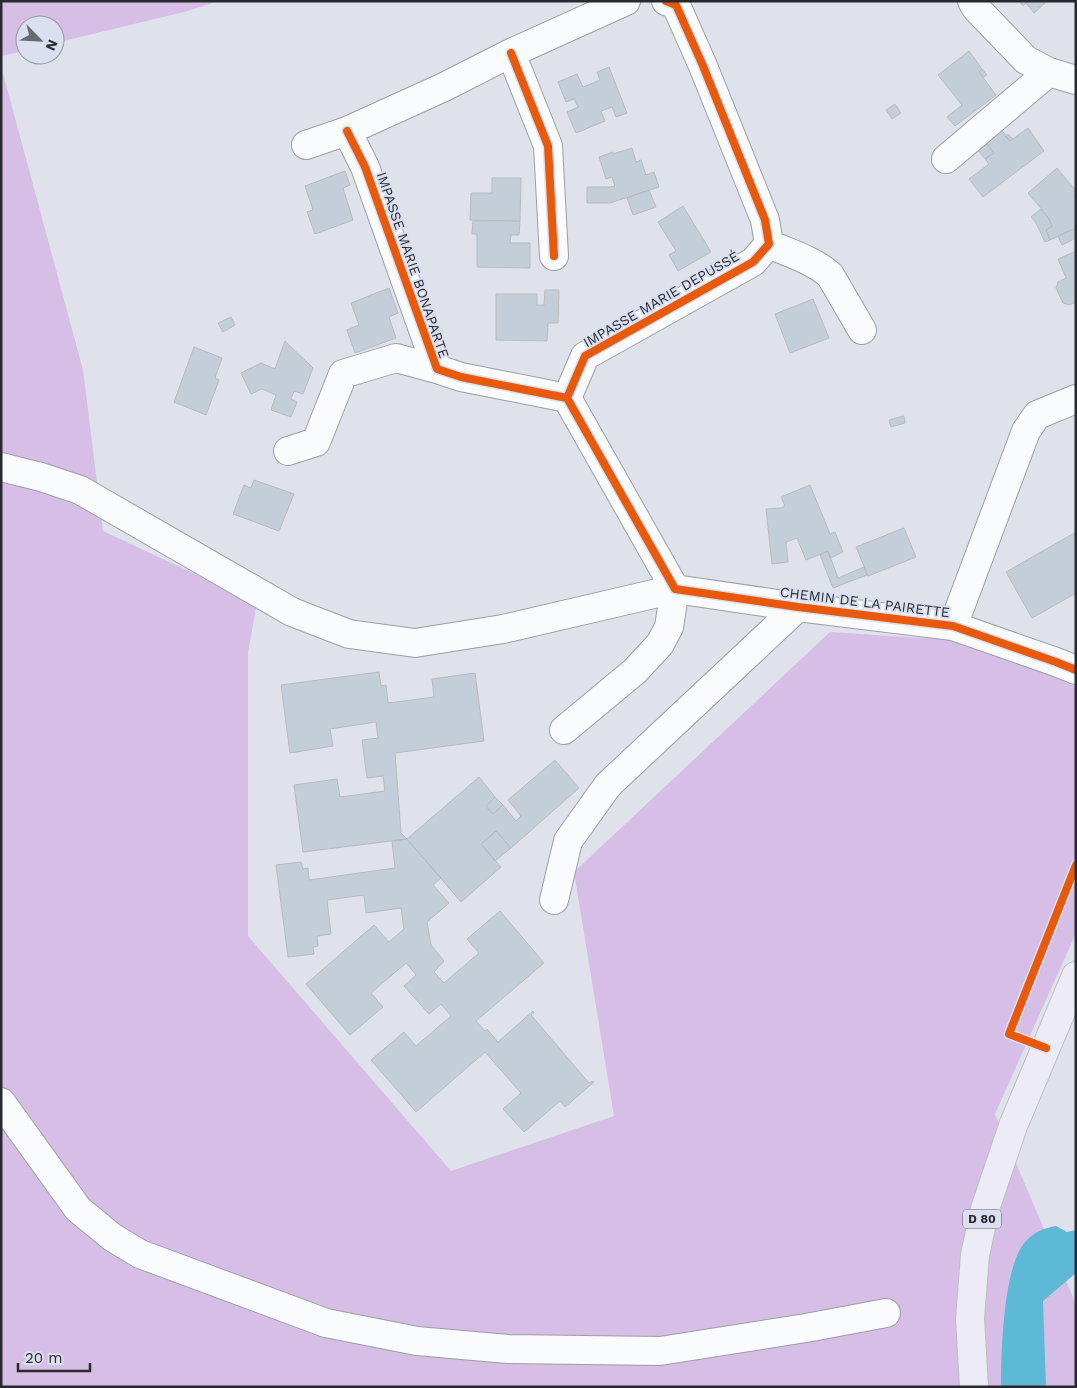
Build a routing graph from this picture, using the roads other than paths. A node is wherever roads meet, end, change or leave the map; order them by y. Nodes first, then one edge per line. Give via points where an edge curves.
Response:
1 (626, 1) edge
2 (666, 1) edge
3 (972, 1) edge
4 (511, 53) junction
5 (1049, 72) junction
6 (1076, 80) edge
7 (347, 131) junction
8 (306, 145) dead end
9 (946, 159) dead end
10 (768, 244) junction
11 (554, 256) dead end
12 (862, 330) dead end
13 (436, 369) junction
14 (567, 398) junction
15 (1076, 399) edge
16 (288, 452) dead end
17 (1, 467) edge
18 (675, 589) junction
19 (798, 606) junction
20 (953, 626) junction
21 (1076, 670) edge
22 (564, 730) dead end
23 (554, 900) dead end
24 (1076, 976) edge
25 (1, 1102) edge
26 (886, 1314) dead end
27 (974, 1387) edge

1 - 4 street
2 - 10 street via 676,5 703,66 765,220
3 - 5 street via 1026,60
4 - 7 street
4 - 11 street via 548,146
5 - 6 street
5 - 9 street
7 - 8 street
7 - 13 street, IMPASSE MARIE BONAPARTE via 365,167
10 - 12 street via 812,263 830,275
10 - 14 street, IMPASSE MARIE DEPUSSÉ via 753,262 585,356
13 - 14 street, IMPASSE MARIE BONAPARTE via 461,378
13 - 16 street via 396,358 343,374 316,442
14 - 18 street
15 - 20 street, CHEMIN DE LA PAIRETTE via 1037,414 1026,431
17 - 18 street via 80,490 292,612 349,634 415,643 503,629
18 - 19 street, CHEMIN DE LA PAIRETTE
18 - 22 street via 669,627 660,644 635,671
19 - 20 street, CHEMIN DE LA PAIRETTE
19 - 23 street via 608,785 568,840
20 - 21 street, CHEMIN DE LA PAIRETTE
24 - 27 main road, D 80 via 1013,1126 985,1209 975,1255 970,1319
25 - 26 street via 78,1209 112,1237 140,1254 326,1323 416,1340 508,1349 660,1351

